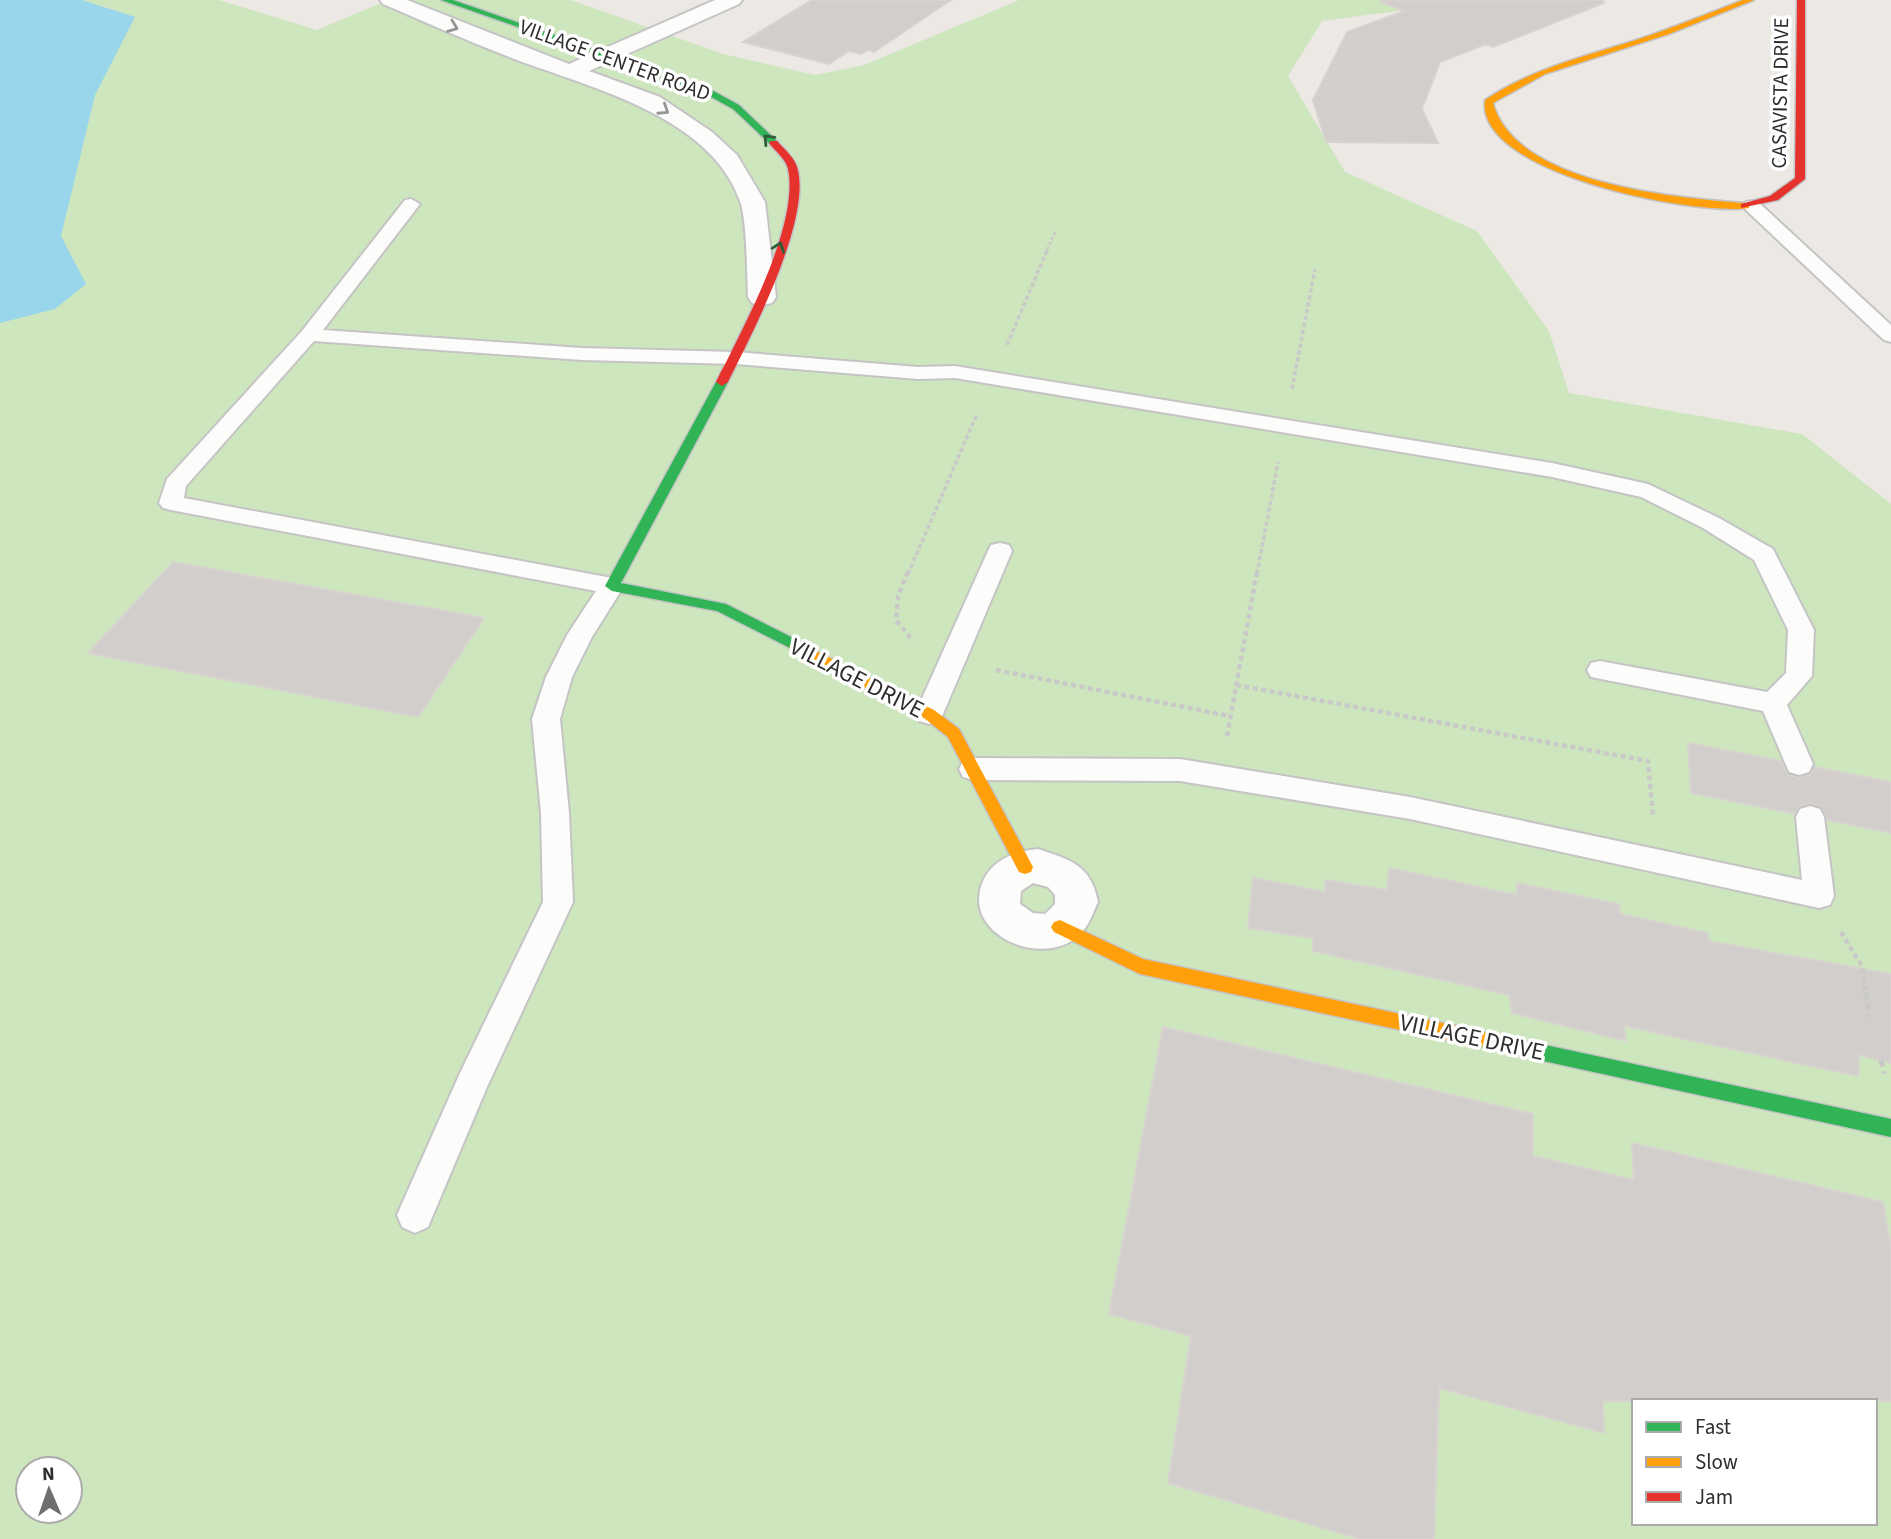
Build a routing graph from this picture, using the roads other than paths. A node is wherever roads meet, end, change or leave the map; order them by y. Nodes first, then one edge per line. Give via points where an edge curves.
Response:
1 (390, 0) edge
2 (445, 0) edge
3 (733, 0) edge
4 (1750, 0) edge
5 (1801, 0) edge
6 (607, 55) junction
7 (569, 72) junction
8 (411, 204) dead end
9 (1752, 206) junction
10 (762, 297) junction
11 (309, 335) junction
12 (1891, 336) edge
13 (736, 358) junction
14 (1000, 551) dead end
15 (612, 586) junction
16 (1600, 670) dead end
17 (1773, 703) junction
18 (929, 714) junction
19 (1799, 764) dead end
20 (973, 769) junction
21 (1810, 817) dead end
22 (1025, 867) joint
23 (1060, 927) joint
24 (1891, 1128) edge
25 (415, 1214) dead end

1 -> 7 street, VILLAGE CENTER ROAD
2 - 6 street, VILLAGE CENTER ROAD
3 - 6 street
4 - 9 street, CASAVISTA DRIVE via 1639,41 1530,73 1488,102 1492,118 1511,142 1549,164 1624,189
5 - 9 street, CASAVISTA DRIVE via 1800,179 1780,197
6 - 7 street
10 -> 6 street, VILLAGE CENTER ROAD via 796,197 793,167 730,103
7 -> 10 street, VILLAGE CENTER ROAD via 652,102 729,160 753,202
8 - 11 lane
9 - 12 lane
10 - 13 street, VILLAGE CENTER ROAD
11 - 13 lane via 582,354
11 - 15 lane via 175,484 171,503
13 - 15 street, VILLAGE CENTER ROAD
13 - 17 lane via 955,372 1552,470 1648,491 1763,555 1801,630 1799,677
14 - 18 lane
15 - 18 street, VILLAGE DRIVE via 721,607
15 - 25 lane via 559,677 546,719 558,902
16 - 17 lane
17 - 19 lane
18 - 20 street, VILLAGE DRIVE via 954,733
20 - 21 lane via 1180,770 1410,808 1819,895
20 - 22 street, VILLAGE DRIVE
22 - 23 street, VILLAGE DRIVE via 1004,880 998,902 1003,913 1023,929 1037,932
23 - 24 street, VILLAGE DRIVE via 1140,966

